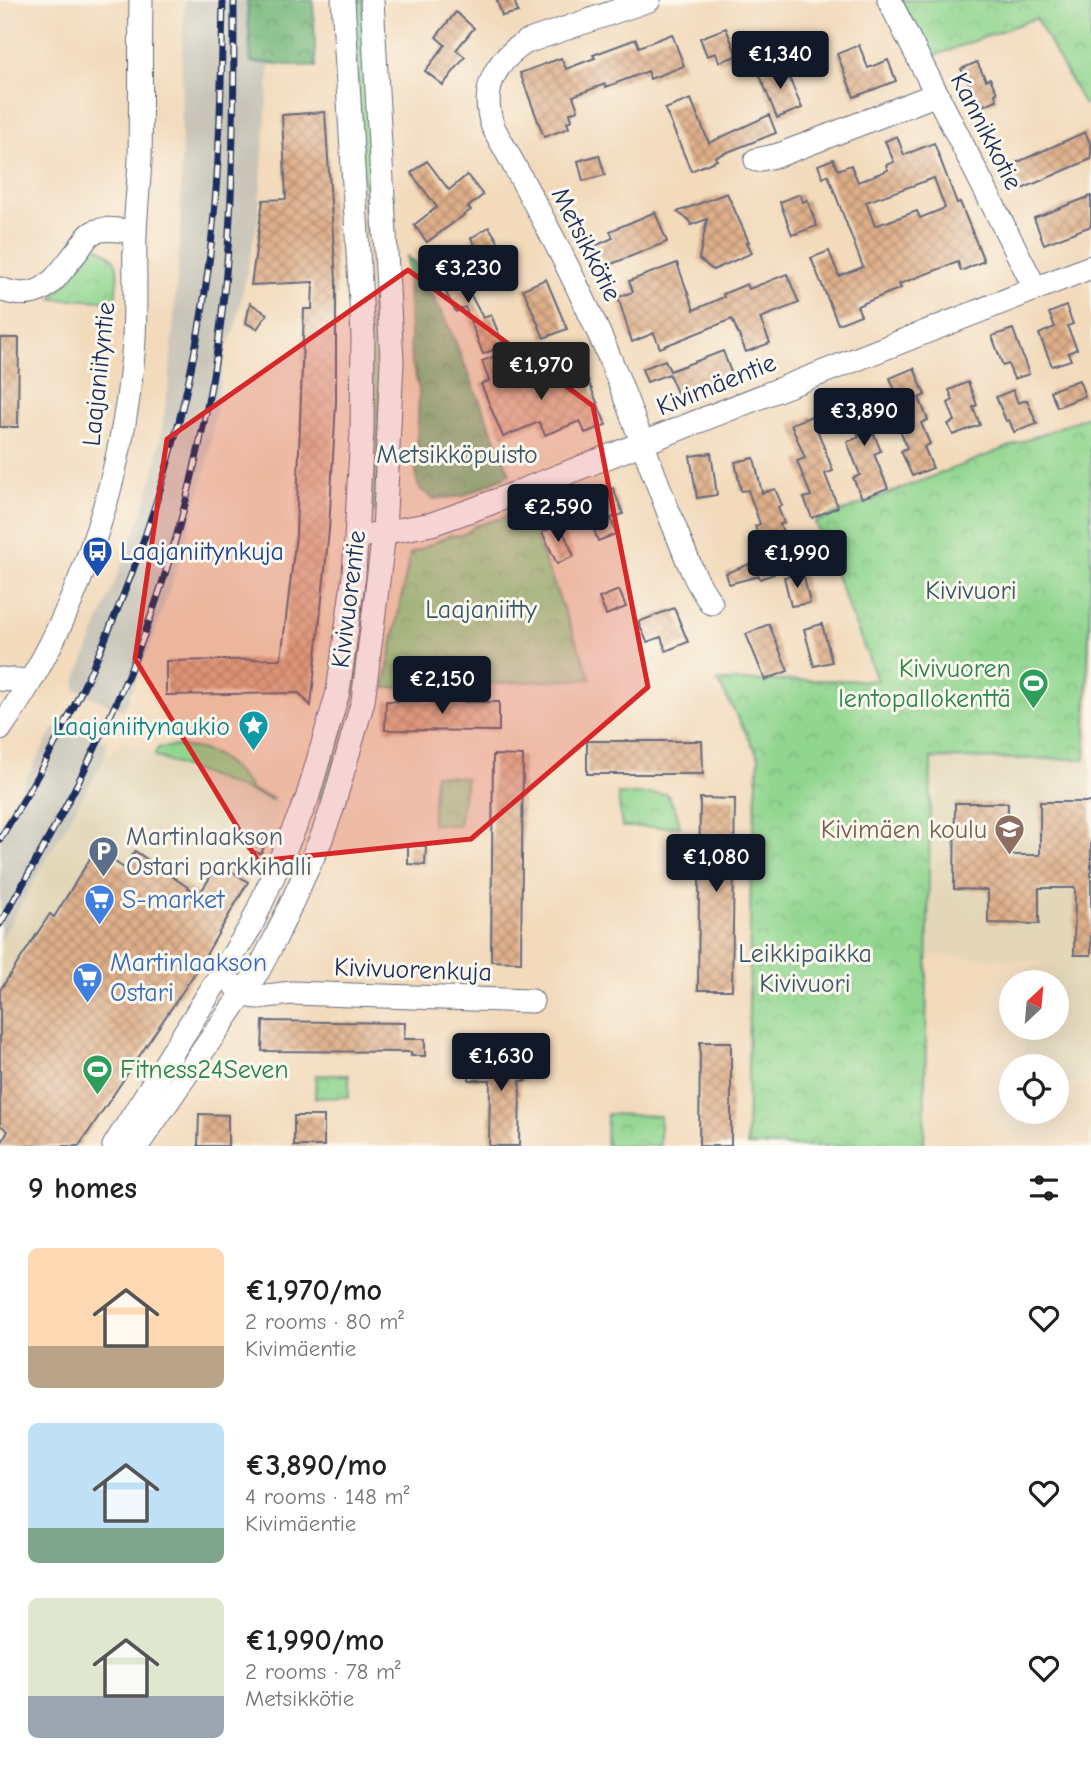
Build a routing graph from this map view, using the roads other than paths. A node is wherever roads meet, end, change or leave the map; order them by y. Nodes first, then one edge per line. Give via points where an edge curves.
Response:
1 (141, 0) edge
2 (342, 0) edge
3 (372, 0) edge
4 (649, 0) edge
5 (889, 0) edge
6 (937, 94) junction
7 (756, 160) dead end
8 (135, 232) junction
9 (1091, 267) edge
10 (1034, 288) junction
11 (0, 289) edge
12 (642, 444) junction
13 (384, 533) junction
14 (356, 537) junction
15 (710, 603) dead end
16 (0, 679) edge
17 (30, 681) junction
18 (0, 729) edge
19 (258, 971) junction
20 (224, 973) junction
21 (292, 993) junction
22 (242, 995) junction
23 (532, 1001) dead end
24 (114, 1146) edge
25 (137, 1146) edge

1 - 8 street, Laajaniityntie
2 - 14 street, Kivivuorentie via 363,336
3 - 13 street, Kivivuorentie via 392,361
4 - 12 street, Metsikkötie via 522,44 495,70 488,98 493,127 583,295
5 - 6 street, Kannikkotie
6 - 7 street
6 - 10 street, Kannikkotie
8 - 11 street via 91,233 48,287 36,294
8 - 17 street, Laajaniityntie via 133,363 115,468 89,552
9 - 10 street, Kivimäentie
10 - 12 street, Kivimäentie
12 - 13 street, Kivimäentie via 468,512
12 - 15 street, Metsikkötie via 697,584
13 - 14 street, Kivimäentie
13 - 19 street, Kivivuorentie via 369,667 348,755 321,839
14 - 20 street, Kivivuorentie via 338,692 321,756 270,889
16 - 17 street
17 - 18 street, Laajaniityntie
19 - 20 street
19 - 21 street
19 - 22 street, Kivivuorentie
20 - 22 street
20 - 24 street, Kivivuorentie
21 - 22 street, Kivivuorenkuja
21 - 23 street, Kivivuorenkuja
22 - 25 street, Kivivuorentie

